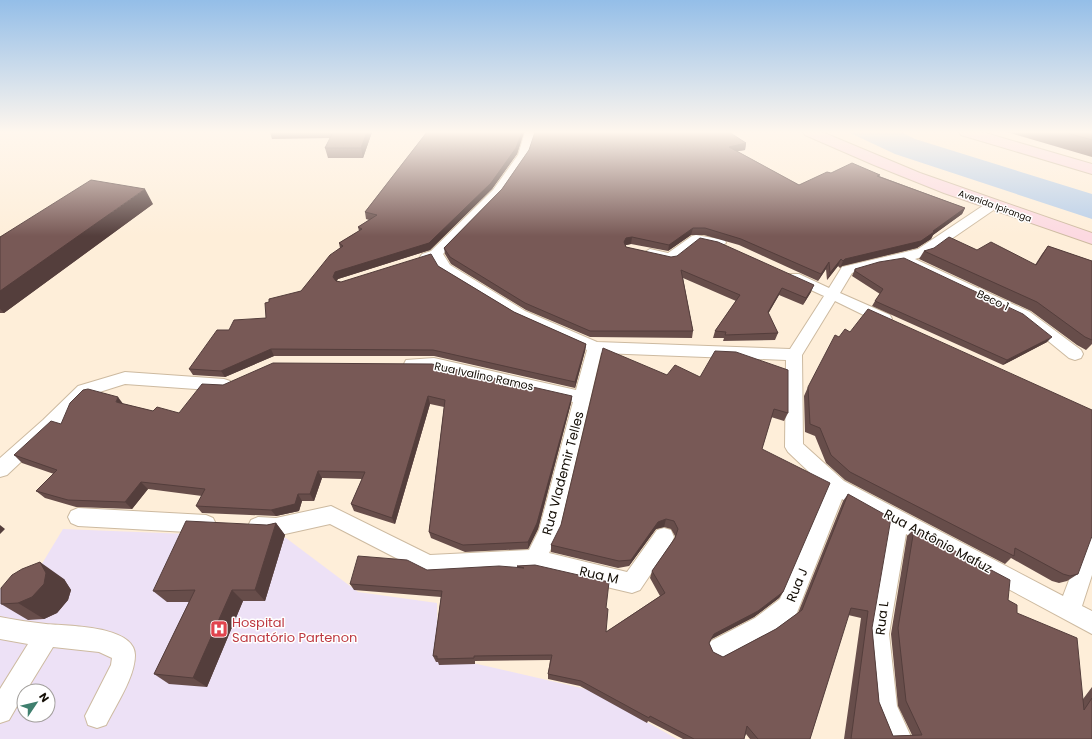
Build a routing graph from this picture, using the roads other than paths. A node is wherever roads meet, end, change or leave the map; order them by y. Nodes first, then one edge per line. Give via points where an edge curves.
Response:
1 (515, 166) edge
2 (889, 166) edge
3 (991, 206) junction
4 (1092, 239) edge
5 (735, 250) edge
6 (639, 251) edge
7 (436, 254) junction
8 (903, 258) junction
9 (414, 261) edge
10 (785, 272) edge
11 (832, 295) junction
12 (897, 325) edge
13 (595, 347) junction
14 (794, 354) junction
15 (1075, 354) dead end
16 (396, 364) edge
17 (241, 379) edge
18 (582, 398) junction
19 (0, 469) edge
20 (837, 487) junction
21 (78, 517) dead end
22 (898, 520) junction
23 (664, 537) dead end
24 (1092, 545) edge
25 (535, 560) junction
26 (1069, 610) junction
27 (1092, 623) edge
28 (0, 628) edge
29 (47, 635) junction
30 (719, 649) dead end
31 (0, 711) edge
32 (97, 716) dead end
33 (899, 739) edge

1 - 7 lane via 497,192
2 - 3 main road, Avenida Ipiranga
3 - 4 main road, Avenida Ipiranga
3 - 8 lane via 924,252
5 - 6 lane via 696,239 670,258
7 - 9 lane
7 - 13 lane via 445,268 520,314
8 - 11 lane via 847,270
8 - 15 lane, Beco 1 via 1025,315
10 - 11 lane
11 - 12 lane
11 - 14 lane
13 - 14 lane
13 - 18 lane, Rua Vlademir Telles
14 - 20 lane, Rua Antônio Mafuz via 794,447
16 - 18 lane, Rua Ivalino Ramos via 434,364
17 - 19 lane via 227,385 126,378 84,390
18 - 25 lane, Rua Vlademir Telles via 549,532
20 - 22 lane, Rua Antônio Mafuz
20 - 30 lane, Rua J via 788,607 763,626
21 - 25 lane via 276,527 331,515 429,565
22 - 26 lane, Rua Antônio Mafuz
22 - 33 lane, Rua L via 878,634 886,707
23 - 25 lane, Rua M via 632,583
24 - 26 lane
26 - 27 lane, Rua Antônio Mafuz
28 - 29 lane
29 - 31 lane
29 - 32 lane via 106,643 120,648 124,653 122,668

